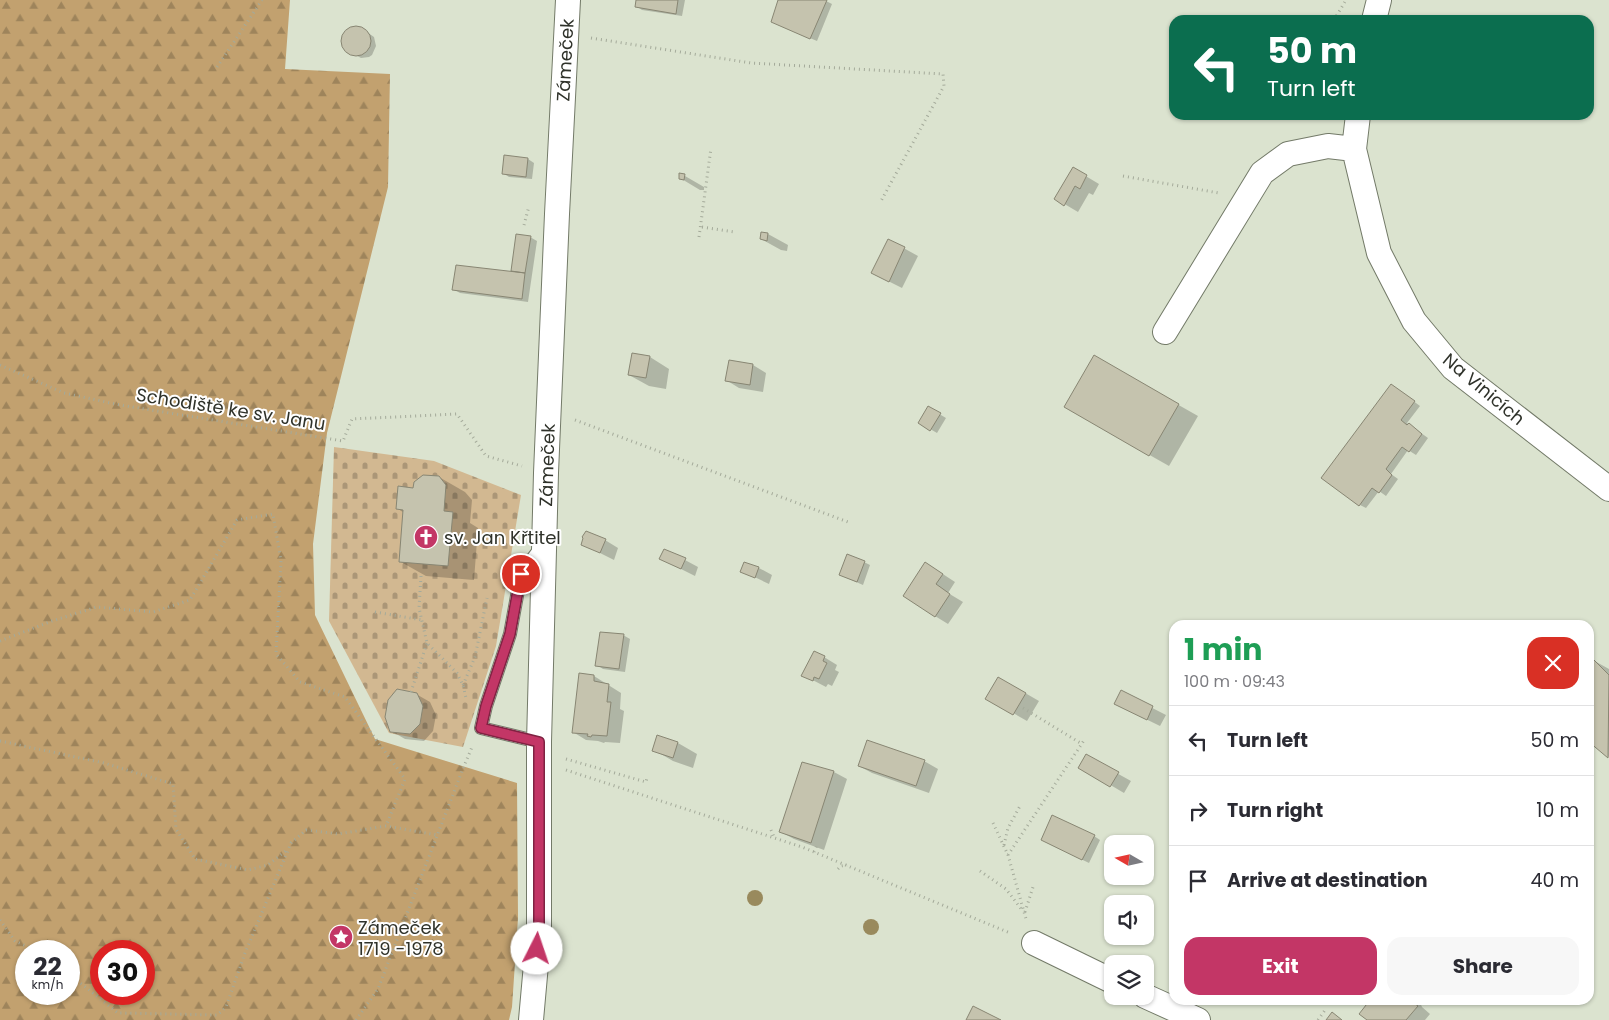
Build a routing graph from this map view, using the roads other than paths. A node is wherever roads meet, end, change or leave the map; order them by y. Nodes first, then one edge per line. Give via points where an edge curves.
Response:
1 (568, 0) edge
2 (1379, 0) edge
3 (1375, 15) edge
4 (1357, 120) edge
5 (1354, 150) junction
6 (1165, 332) dead end
7 (1609, 489) edge
8 (544, 544) junction
9 (539, 742) junction
10 (1034, 943) road end
11 (1104, 977) edge
12 (1154, 1000) edge
13 (531, 1020) edge
14 (1198, 1020) edge

1 - 8 street, Zámeček
2 - 3 street
4 - 5 street, Na Vinicích
5 - 6 street via 1328,146 1288,154 1262,173
5 - 7 street, Na Vinicích via 1379,253 1414,321 1453,368
8 - 9 street, Zámeček
8 - 9 lane via 521,574 510,634 481,728
9 - 13 street, Zámeček via 539,931
10 - 11 street
12 - 14 street

